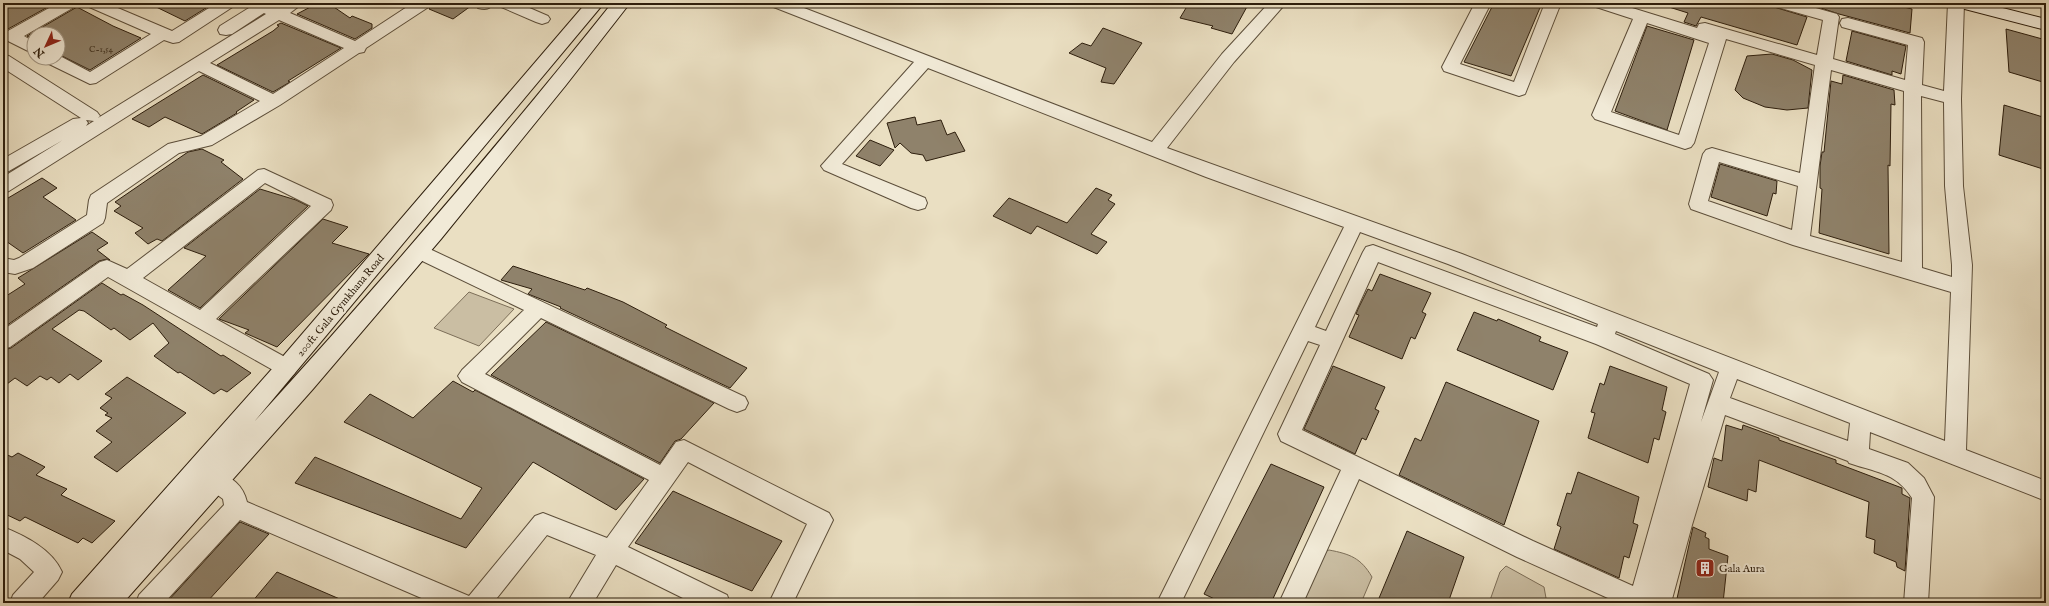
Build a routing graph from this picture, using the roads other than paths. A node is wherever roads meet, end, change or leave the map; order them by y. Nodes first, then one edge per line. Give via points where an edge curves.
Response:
1 (70, 3) edge
2 (93, 3) edge
3 (228, 3) edge
4 (295, 3) edge
5 (424, 3) edge
6 (505, 3) edge
7 (595, 3) edge
8 (621, 3) edge
9 (777, 3) edge
10 (1278, 3) edge
11 (1483, 3) edge
12 (1552, 3) edge
13 (1599, 3) edge
14 (1626, 3) edge
15 (1780, 3) edge
16 (1956, 3) edge
17 (1963, 3) edge
18 (2013, 3) edge
19 (265, 7) edge
20 (2046, 12) edge
21 (1642, 17) junction
22 (542, 19) dead end
23 (1848, 23) dead end
24 (2046, 25) edge
25 (30, 26) edge
26 (26, 28) edge
27 (163, 34) junction
28 (26, 44) edge
29 (358, 48) junction
30 (3, 60) edge
31 (925, 61) junction
32 (1824, 62) junction
33 (198, 64) junction
34 (66, 66) edge
35 (1913, 88) junction
36 (1952, 99) junction
37 (274, 101) junction
38 (92, 116) junction
39 (1155, 150) junction
40 (3, 167) edge
41 (1808, 182) junction
42 (3, 186) edge
43 (918, 203) dead end
44 (1355, 224) junction
45 (1800, 240) junction
46 (419, 251) junction
47 (3, 265) edge
48 (1912, 272) junction
49 (127, 279) junction
50 (1961, 288) junction
51 (539, 308) junction
52 (202, 320) junction
53 (1606, 329) junction
54 (1303, 330) junction
55 (3, 342) edge
56 (1332, 342) junction
57 (1731, 367) junction
58 (287, 368) junction
59 (737, 403) dead end
60 (1718, 403) junction
61 (1861, 418) junction
62 (1956, 455) junction
63 (1857, 456) junction
64 (651, 471) dead end
65 (1350, 475) dead end
66 (216, 481) junction
67 (2046, 491) edge
68 (236, 508) junction
69 (3, 538) edge
70 (612, 551) junction
71 (689, 597) edge
72 (22, 603) edge
73 (81, 603) edge
74 (106, 603) edge
75 (148, 603) edge
76 (460, 603) edge
77 (478, 603) edge
78 (580, 603) edge
79 (718, 603) edge
80 (781, 603) edge
81 (1169, 603) edge
82 (1291, 603) edge
83 (1659, 603) edge
84 (1916, 603) edge

1 - 25 street
2 - 27 street
3 - 27 street via 173,38
4 - 19 street
5 - 29 street
6 - 22 street
7 - 58 street, 200ft. Gala Gymkhana Road
8 - 46 street via 551,94
9 - 31 street
10 - 39 street via 1228,58
11 - 12 street via 1450,67 1519,90
13 - 21 street
14 - 32 street
15 - 32 street via 1831,17
16 - 36 street
17 - 24 street
18 - 20 street
19 - 29 street
19 - 33 street
19 - 38 street
21 - 21 street via 1718,40 1685,143 1600,115
23 - 35 street via 1916,42
26 - 28 street via 12,36
27 - 34 street via 90,79
29 - 37 street
30 - 38 street
31 - 39 street
31 - 43 street via 830,166
32 - 35 street
32 - 41 street
33 - 37 street
33 - 42 street
35 - 36 street
35 - 48 street
36 - 50 street via 1954,186 1962,265
37 - 47 street via 206,141 174,148 98,200 96,218 26,263 14,267
38 - 40 street
39 - 44 street
41 - 45 street
41 - 45 street via 1712,154 1698,204
44 - 53 street via 1455,259
44 - 54 street
45 - 48 street
46 - 51 street
46 - 66 street
48 - 50 street
49 - 52 street
49 - 52 street via 264,175 324,205
49 - 55 street via 106,267
50 - 62 street
51 - 59 street
51 - 64 street via 469,376
52 - 58 street
53 - 56 street via 1373,252
53 - 56 street via 1702,380 1641,602 1525,549 1289,434
53 - 57 street
54 - 56 street
54 - 81 street
57 - 60 street
57 - 61 street
58 - 73 street, 200ft. Gala Gymkhana Road
60 - 63 street
60 - 83 street
61 - 62 street
61 - 63 street
62 - 67 street
63 - 84 street via 1900,470 1917,484 1923,498
65 - 82 street
66 - 68 street via 234,493
66 - 74 street
68 - 75 street
68 - 76 street
69 - 72 street via 28,551 50,572
70 - 71 street
70 - 77 street via 543,523
70 - 78 street
70 - 80 street via 684,449 821,520
71 - 79 street

